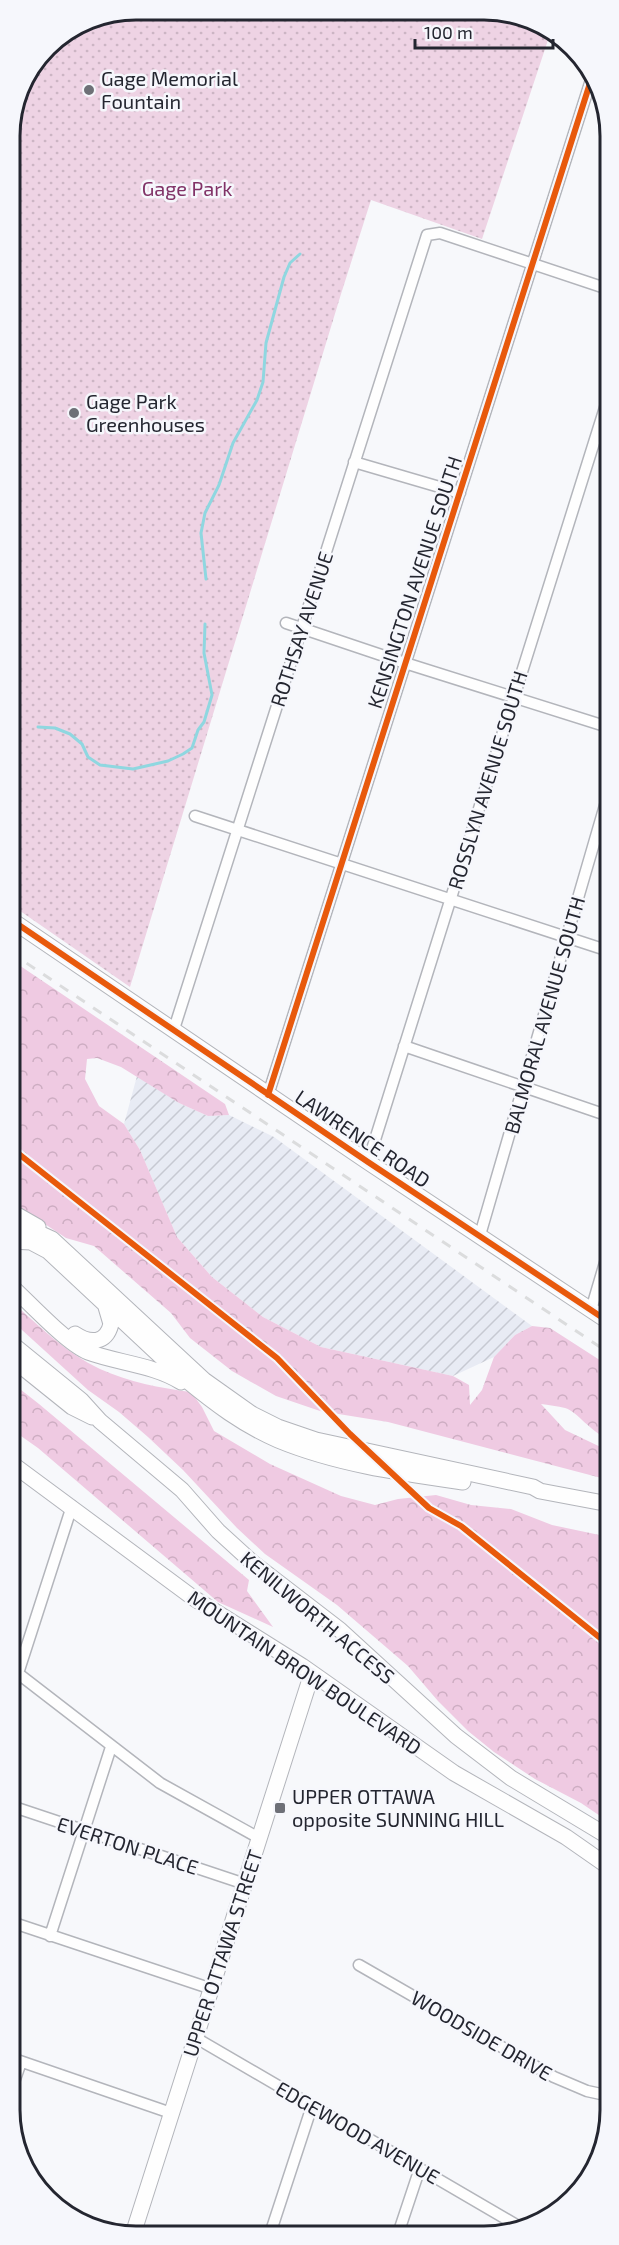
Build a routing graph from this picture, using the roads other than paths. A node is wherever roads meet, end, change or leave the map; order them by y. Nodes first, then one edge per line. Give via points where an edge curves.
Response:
1 (589, 87) edge
2 (532, 264) junction
3 (600, 286) edge
4 (600, 424) edge
5 (354, 462) junction
6 (460, 493) junction
7 (286, 623) dead end
8 (301, 628) junction
9 (405, 663) junction
10 (513, 697) junction
11 (600, 724) edge
12 (195, 816) dead end
13 (600, 824) edge
14 (236, 829) junction
15 (342, 864) junction
16 (450, 898) junction
17 (20, 926) edge
18 (567, 938) junction
19 (600, 948) edge
20 (174, 1029) junction
21 (404, 1046) junction
22 (523, 1087) junction
23 (268, 1095) junction
24 (600, 1113) edge
25 (368, 1162) junction
26 (20, 1216) edge
27 (20, 1228) edge
28 (480, 1235) junction
29 (52, 1239) junction
30 (20, 1241) edge
31 (599, 1281) edge
32 (20, 1283) edge
33 (20, 1294) edge
34 (105, 1304) junction
35 (591, 1310) junction
36 (599, 1316) edge
37 (20, 1351) edge
38 (20, 1366) edge
39 (205, 1396) junction
40 (100, 1421) junction
41 (20, 1469) edge
42 (540, 1491) junction
43 (599, 1502) edge
44 (72, 1506) junction
45 (20, 1654) edge
46 (312, 1673) junction
47 (20, 1676) edge
48 (111, 1747) junction
49 (20, 1809) edge
50 (83, 1831) junction
51 (599, 1831) edge
52 (259, 1838) junction
53 (599, 1860) edge
54 (245, 1884) junction
55 (20, 1926) edge
56 (50, 1936) junction
57 (359, 1965) dead end
58 (212, 1989) junction
59 (196, 2037) junction
60 (20, 2061) edge
61 (599, 2094) edge
62 (312, 2106) junction
63 (171, 2113) junction
64 (420, 2168) junction
65 (511, 2222) edge
66 (136, 2226) edge
67 (273, 2226) edge
68 (401, 2226) edge

1 - 2 street, KENSINGTON AVENUE SOUTH
2 - 3 street
2 - 5 street, ROTHSAY AVENUE via 440,233 427,235
2 - 6 street, KENSINGTON AVENUE SOUTH
4 - 10 street, ROSSLYN AVENUE SOUTH
5 - 6 street
5 - 8 street, ROTHSAY AVENUE
6 - 9 street, KENSINGTON AVENUE SOUTH
7 - 8 street
8 - 9 street
8 - 14 street, ROTHSAY AVENUE
9 - 10 street
9 - 15 street, KENSINGTON AVENUE SOUTH
10 - 11 street
10 - 16 street, ROSSLYN AVENUE SOUTH
12 - 14 street
13 - 18 street, BALMORAL AVENUE SOUTH
14 - 15 street
14 - 20 street, ROTHSAY AVENUE
15 - 16 street
15 - 23 street, KENSINGTON AVENUE SOUTH
16 - 18 street
16 - 21 street, ROSSLYN AVENUE SOUTH
17 - 20 main road, LAWRENCE ROAD
18 - 19 street
18 - 22 street, BALMORAL AVENUE SOUTH
20 - 23 main road, LAWRENCE ROAD
21 - 22 street
21 - 25 street, ROSSLYN AVENUE SOUTH
22 - 24 street
22 - 28 street, BALMORAL AVENUE SOUTH
23 - 25 main road, LAWRENCE ROAD
25 - 28 main road, LAWRENCE ROAD
26 - 29 main road
27 - 29 main road
28 - 35 main road, LAWRENCE ROAD
29 - 42 main road via 204,1380 252,1414 316,1440
30 - 34 main road via 31,1242 48,1251
31 - 35 street
32 - 34 main road via 85,1341 100,1340 108,1333 111,1320
33 - 39 main road via 87,1351 174,1377
34 - 39 main road
35 - 36 main road, LAWRENCE ROAD
37 - 40 main road, KENILWORTH ACCESS via 81,1400
38 - 40 main road, KENILWORTH ACCESS via 72,1407
39 - 42 main road via 241,1421 277,1439 327,1456 423,1476 532,1493
40 - 51 main road, KENILWORTH ACCESS via 182,1491 253,1563 340,1630 456,1736 511,1778
41 - 44 main road, MOUNTAIN BROW BOULEVARD
42 - 43 main road
44 - 45 street
44 - 46 main road, MOUNTAIN BROW BOULEVARD via 192,1597
46 - 52 main road, UPPER OTTAWA STREET
46 - 53 main road, MOUNTAIN BROW BOULEVARD via 454,1773
47 - 48 street
48 - 50 street
48 - 52 street via 160,1783
49 - 50 street, EVERTON PLACE
50 - 54 street, EVERTON PLACE
50 - 56 street
52 - 54 main road, UPPER OTTAWA STREET
54 - 58 main road, UPPER OTTAWA STREET
55 - 56 street
56 - 58 street
57 - 61 street, WOODSIDE DRIVE via 554,2077
58 - 59 main road, UPPER OTTAWA STREET
59 - 62 street, EDGEWOOD AVENUE
59 - 63 main road, UPPER OTTAWA STREET
60 - 63 street
62 - 64 street, EDGEWOOD AVENUE
62 - 67 street
63 - 66 main road, UPPER OTTAWA STREET
64 - 65 street, EDGEWOOD AVENUE
64 - 68 street

